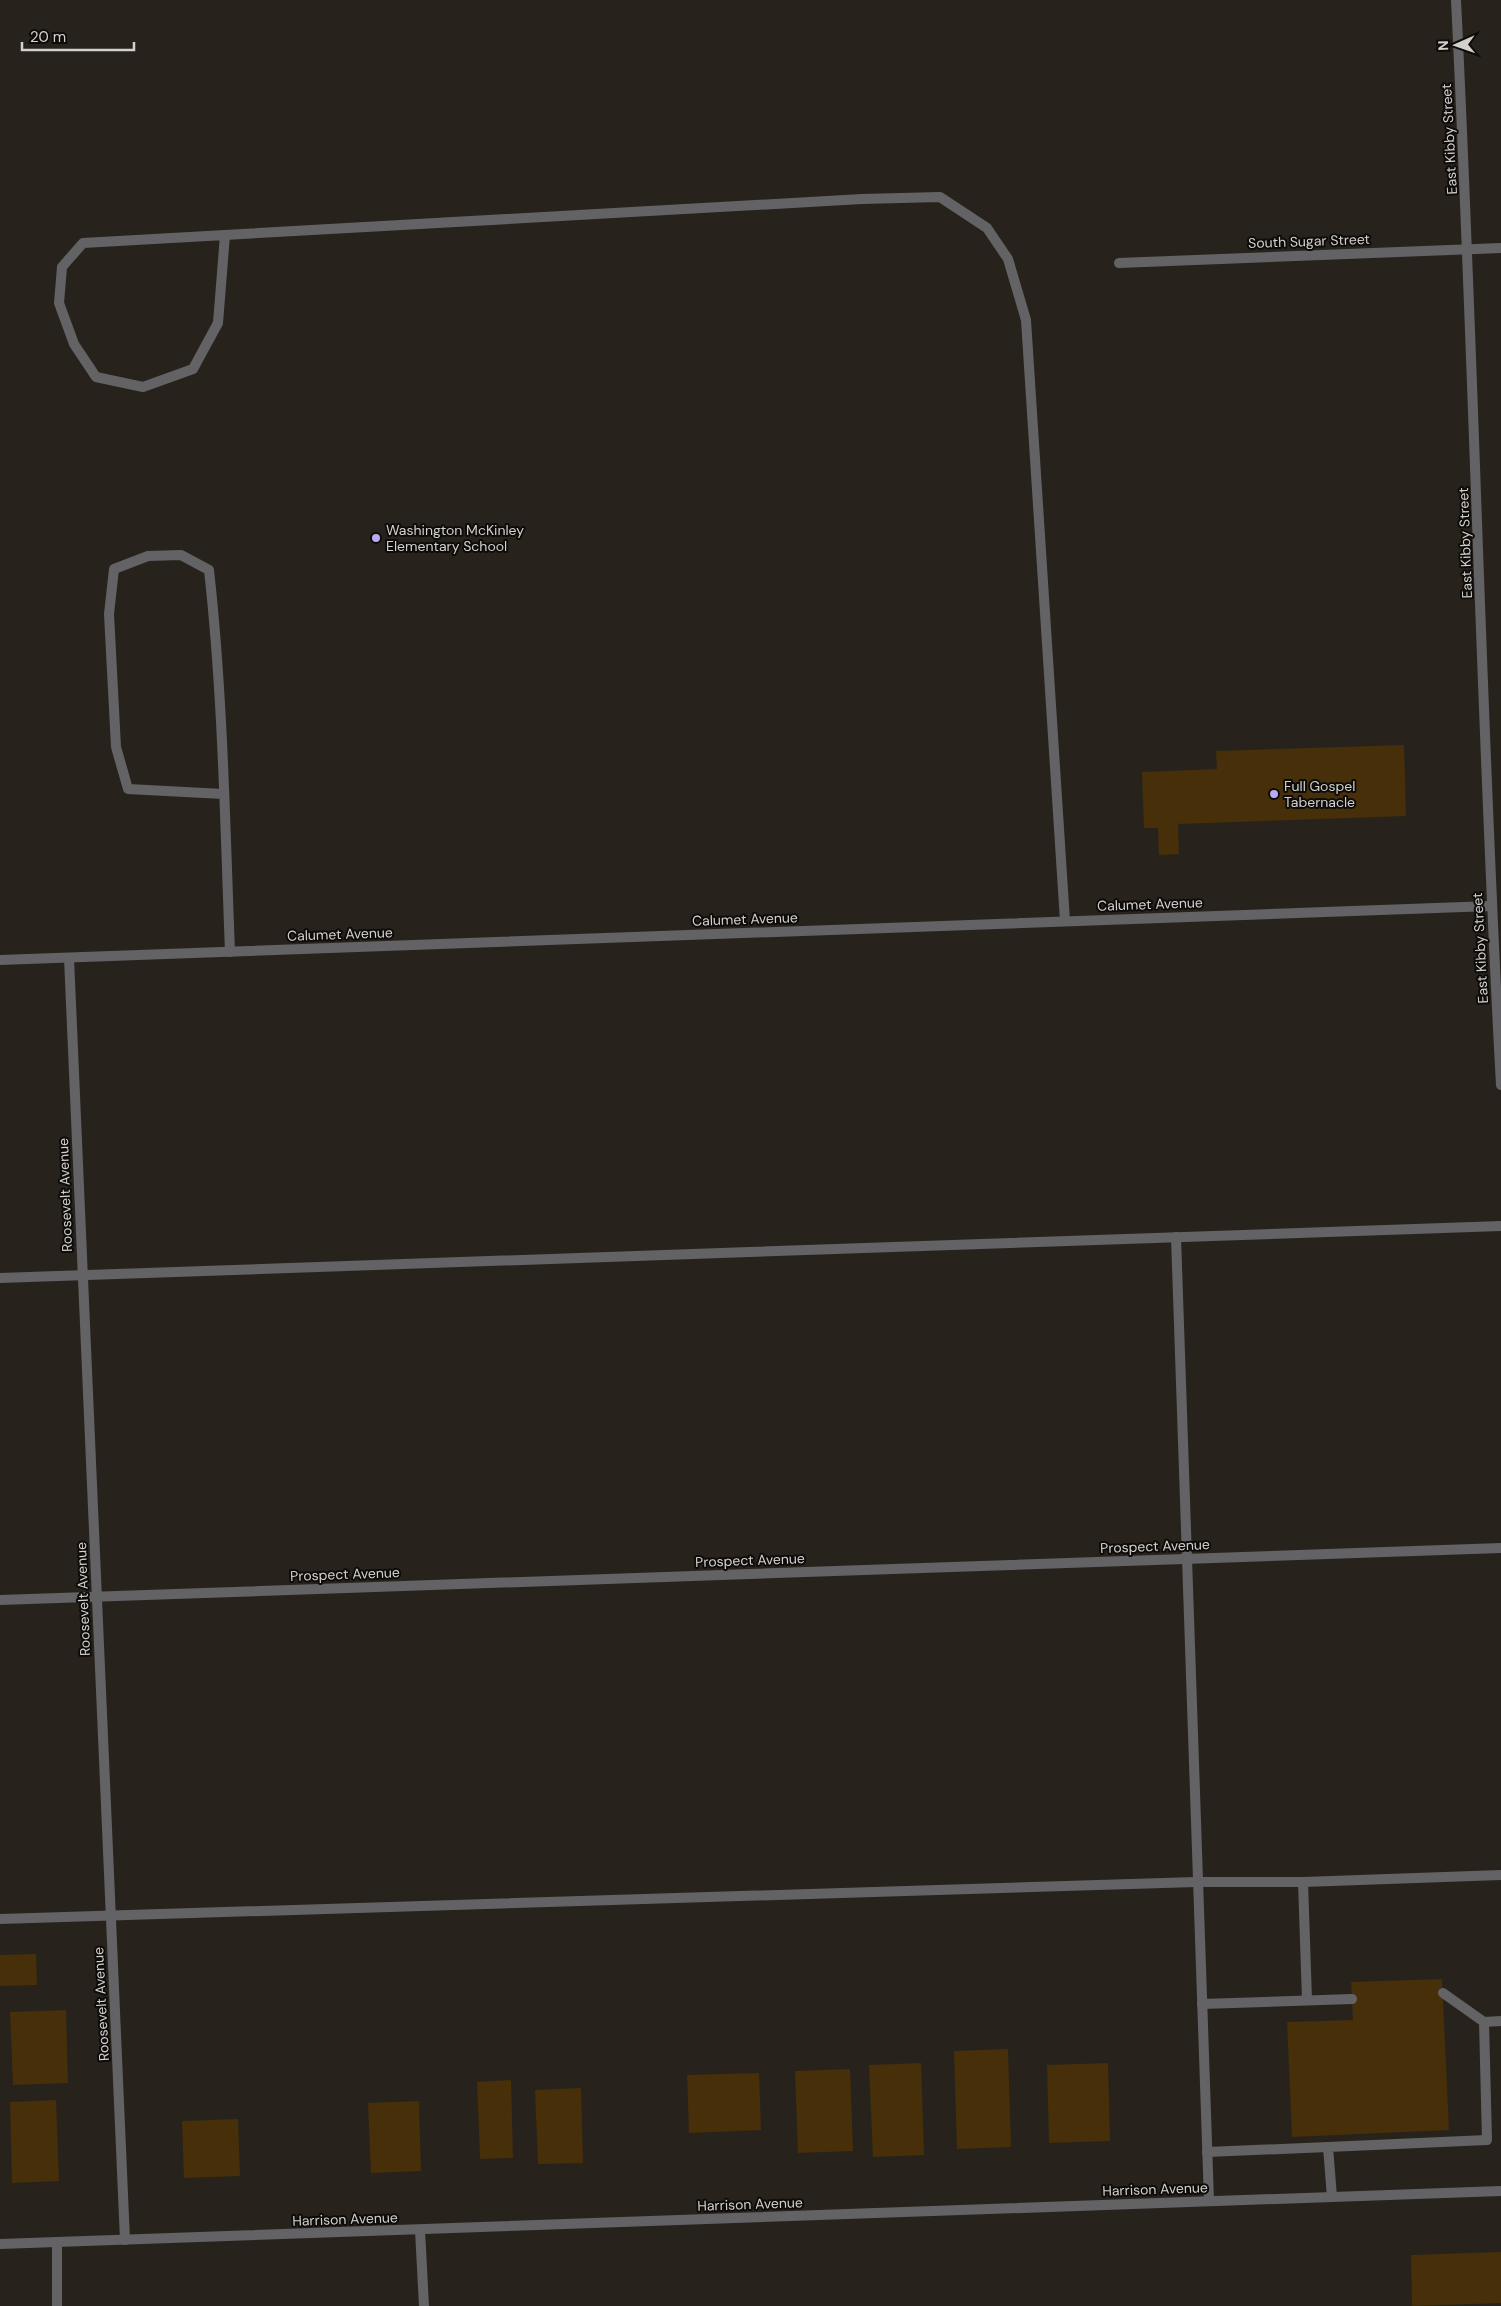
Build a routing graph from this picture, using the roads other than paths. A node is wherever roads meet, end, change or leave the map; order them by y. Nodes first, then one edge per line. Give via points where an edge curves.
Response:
1 (1456, 0) edge
2 (225, 235) junction
3 (1501, 248) edge
4 (1469, 249) junction
5 (1119, 263) dead end
6 (224, 794) junction
7 (1491, 906) junction
8 (1065, 921) junction
9 (230, 952) junction
10 (69, 958) junction
11 (0, 960) edge
12 (1501, 1085) edge
13 (1501, 1226) edge
14 (1176, 1238) junction
15 (82, 1275) junction
16 (0, 1278) edge
17 (1501, 1548) edge
18 (1187, 1559) junction
19 (97, 1596) junction
20 (0, 1600) edge
21 (1501, 1875) edge
22 (1196, 1882) junction
23 (1304, 1882) junction
24 (110, 1915) junction
25 (0, 1920) edge
26 (1443, 1993) dead end
27 (1352, 1999) dead end
28 (1307, 2000) junction
29 (1202, 2004) junction
30 (1501, 2021) edge
31 (1484, 2022) junction
32 (1328, 2147) junction
33 (1207, 2152) junction
34 (1501, 2191) edge
35 (1332, 2197) junction
36 (1208, 2201) junction
37 (420, 2230) junction
38 (125, 2240) junction
39 (57, 2242) junction
40 (0, 2244) edge
41 (58, 2306) edge
42 (424, 2306) edge

1 - 4 street, East Kibby Street
2 - 2 street via 83,243 62,267 59,303 74,344 96,377 142,387 193,370 218,323
2 - 8 street via 940,197 987,228 1008,259 1026,320
3 - 4 street, South Sugar Street
4 - 5 street, South Sugar Street
4 - 7 street, East Kibby Street
6 - 6 street via 215,622 209,570 181,554 148,556 114,569 109,614 116,747 128,789
6 - 9 street
7 - 8 street, Calumet Avenue
7 - 12 street, East Kibby Street
8 - 9 street, Calumet Avenue
9 - 10 street, Calumet Avenue
10 - 11 street, Calumet Avenue
10 - 15 street, Roosevelt Avenue
13 - 14 street
14 - 15 street
14 - 18 street
15 - 16 street
15 - 19 street, Roosevelt Avenue
17 - 18 street, Prospect Avenue
18 - 19 street, Prospect Avenue
18 - 22 street
19 - 20 street, Prospect Avenue
19 - 24 street, Roosevelt Avenue
21 - 23 street
22 - 23 street
22 - 24 street
22 - 29 street
23 - 28 street
24 - 25 street
24 - 38 street, Roosevelt Avenue
26 - 31 street
27 - 28 street
28 - 29 street
29 - 33 street
30 - 31 street
31 - 32 street via 1487,2140
32 - 33 street
32 - 35 street
33 - 36 street
34 - 35 street, Harrison Avenue
35 - 36 street, Harrison Avenue
36 - 37 street, Harrison Avenue
37 - 38 street, Harrison Avenue
37 - 42 street
38 - 39 street, Harrison Avenue
39 - 40 street, Harrison Avenue
39 - 41 street

